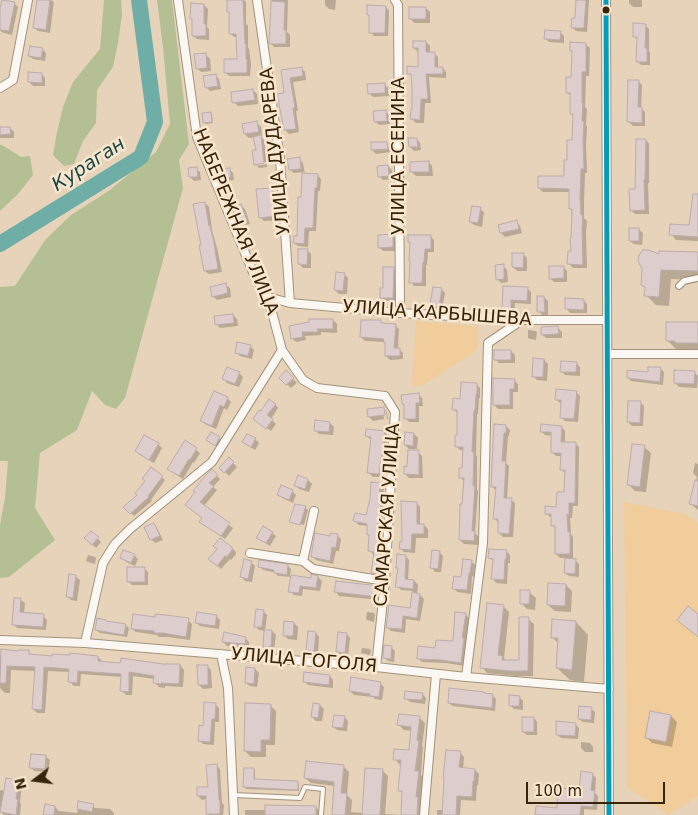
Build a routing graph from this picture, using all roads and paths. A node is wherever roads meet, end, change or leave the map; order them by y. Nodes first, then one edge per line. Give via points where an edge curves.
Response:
1 (28, 0) edge
2 (178, 0) edge
3 (257, 0) edge
4 (395, 0) edge
5 (606, 0) edge
6 (0, 88) edge
7 (698, 278) edge
8 (679, 286) dead end
9 (268, 297) junction
10 (290, 303) junction
11 (400, 313) junction
12 (522, 320) junction
13 (607, 320) junction
14 (282, 350) junction
15 (608, 354) junction
16 (698, 354) edge
17 (314, 511) dead end
18 (250, 554) dead end
19 (303, 561) junction
20 (385, 581) junction
21 (0, 640) edge
22 (85, 643) junction
23 (221, 654) junction
24 (376, 668) junction
25 (436, 674) junction
26 (466, 677) junction
27 (608, 689) junction
28 (234, 795) junction
29 (234, 815) edge
30 (321, 815) edge
31 (424, 815) edge
32 (609, 815) edge

1 - 6 street via 13,80
2 - 9 street, НАБЕРЕЖНАЯ УЛИЦА via 197,136 255,278
3 - 10 street, УЛИЦА ДУДАРЕВА via 280,159
4 - 11 street, УЛИЦА ЕСЕНИНА via 398,5
5 - 13 street
7 - 8 street via 684,281
9 - 10 street, УЛИЦА КАРБЫШЕВА
9 - 14 street, НАБЕРЕЖНАЯ УЛИЦА
10 - 11 street, УЛИЦА КАРБЫШЕВА
11 - 12 street, УЛИЦА КАРБЫШЕВА
12 - 13 street, УЛИЦА КАРБЫШЕВА
12 - 26 street via 488,343 483,543
13 - 15 street
14 - 20 street, САМАРСКАЯ УЛИЦА via 303,380 317,388 385,396 395,412
14 - 22 street via 212,462 115,544 103,562
15 - 16 street
15 - 27 street
17 - 19 street
18 - 19 street
19 - 20 street via 313,569
20 - 24 street, САМАРСКАЯ УЛИЦА
21 - 22 street, УЛИЦА ГОГОЛЯ
22 - 23 street, УЛИЦА ГОГОЛЯ
23 - 24 street, УЛИЦА ГОГОЛЯ
23 - 28 street via 228,688
24 - 25 street, УЛИЦА ГОГОЛЯ
25 - 26 street, УЛИЦА ГОГОЛЯ
25 - 31 street
26 - 27 street, УЛИЦА ГОГОЛЯ
27 - 32 street
28 - 29 street
28 - 30 lane via 300,798 305,787 323,788

